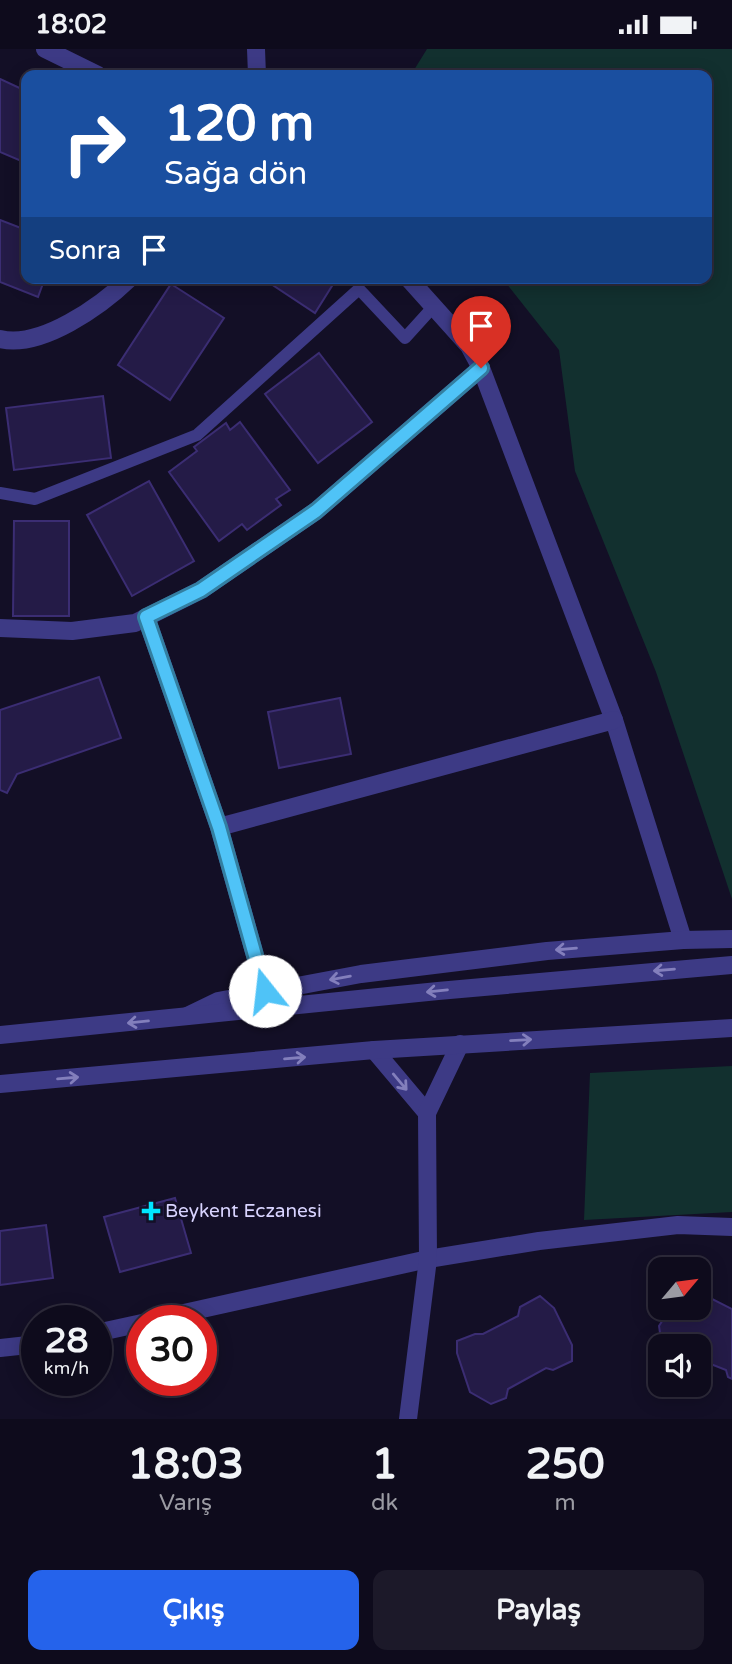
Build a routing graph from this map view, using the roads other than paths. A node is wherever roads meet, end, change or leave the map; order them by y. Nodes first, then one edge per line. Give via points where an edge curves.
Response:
1 (45, 49) edge
2 (256, 49) edge
3 (88, 70) edge
4 (257, 70) edge
5 (124, 284) edge
6 (414, 284) edge
7 (434, 306) junction
8 (0, 339) edge
9 (481, 368) junction
10 (0, 493) edge
11 (146, 617) junction
12 (0, 628) edge
13 (614, 720) junction
14 (219, 827) junction
15 (732, 939) edge
16 (683, 940) junction
17 (732, 965) edge
18 (265, 991) junction
19 (184, 1017) junction
20 (732, 1028) edge
21 (0, 1035) edge
22 (460, 1044) junction
23 (374, 1050) junction
24 (0, 1084) edge
25 (427, 1114) junction
26 (732, 1227) edge
27 (428, 1259) junction
28 (217, 1306) edge
29 (21, 1346) edge
30 (0, 1348) edge
31 (408, 1419) edge

1 - 3 street
2 - 4 street
5 - 8 street via 52,333 12,342
6 - 7 street
7 - 9 street via 470,346
7 - 10 lane via 405,338 359,289 198,435 35,499
9 - 11 street via 316,511 201,590
9 - 13 street
11 - 12 street via 135,623 72,631
11 - 14 street
13 - 14 street
13 - 16 street
14 - 18 street
15 - 16 street
16 -> 18 street via 547,951
17 -> 19 street
18 - 19 street via 218,1001
19 -> 21 street
22 -> 20 street
22 - 23 street
22 - 25 street
24 -> 23 street
23 -> 25 street
25 - 27 street
26 - 27 street via 678,1225
27 - 28 street
27 - 31 street
29 - 30 street

